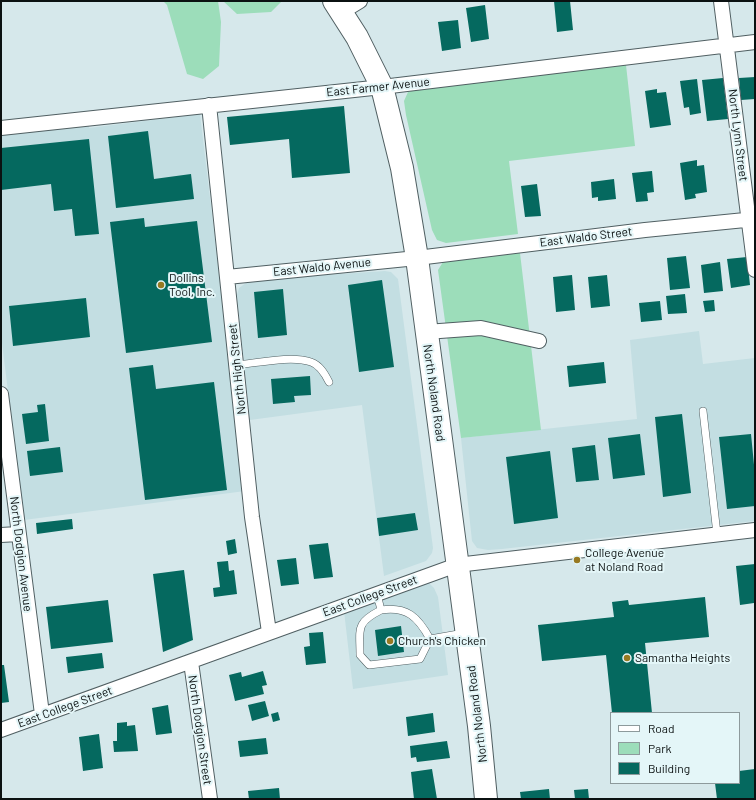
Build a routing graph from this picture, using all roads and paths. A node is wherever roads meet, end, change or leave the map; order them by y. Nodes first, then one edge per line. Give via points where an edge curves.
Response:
1 (721, 1) edge
2 (345, 5) edge
3 (755, 42) edge
4 (726, 45) junction
5 (382, 87) junction
6 (209, 106) junction
7 (1, 128) edge
8 (752, 219) edge
9 (417, 258) junction
10 (755, 270) edge
11 (227, 277) junction
12 (426, 332) junction
13 (539, 341) dead end
14 (237, 365) junction
15 (328, 382) dead end
16 (1, 394) edge
17 (703, 411) dead end
18 (3, 421) edge
19 (755, 530) edge
20 (18, 534) junction
21 (717, 534) junction
22 (1, 535) edge
23 (457, 564) junction
24 (377, 594) junction
25 (381, 610) junction
26 (269, 632) junction
27 (466, 632) junction
28 (430, 639) junction
29 (191, 662) junction
30 (42, 714) junction
31 (1, 730) edge
32 (210, 799) edge
33 (486, 799) edge

1 - 4 street, North Lynn Street
2 - 5 main road, North Noland Road via 357,37
3 - 4 street, East Farmer Avenue
4 - 5 street, East Farmer Avenue
4 - 8 street, North Lynn Street
5 - 6 street, East Farmer Avenue
5 - 9 main road, North Noland Road via 402,168
6 - 7 street, East Farmer Avenue
6 - 11 street, North High Street
8 - 9 street, East Waldo Street
8 - 10 street, North Lynn Street
9 - 11 street, East Waldo Avenue
9 - 12 main road, North Noland Road
11 - 14 street, North High Street
12 - 13 street via 481,328
12 - 23 main road, North Noland Road
14 - 15 lane via 298,359 312,362 324,373
14 - 26 street, North High Street via 252,517
16 - 18 street, North Dodgion Avenue
17 - 21 lane
18 - 20 street, North Dodgion Avenue
19 - 21 street, East College Street
20 - 22 street
20 - 30 street, North Dodgion Avenue
21 - 23 street, East College Street
23 - 24 street, East College Street
23 - 27 main road, North Noland Road
24 - 25 lane
24 - 26 street, East College Street
25 - 28 lane via 393,608 407,612 421,624
25 - 28 lane via 367,617 360,627 360,655 369,665 420,659
26 - 29 street, East College Street
27 - 28 lane
27 - 33 main road, North Noland Road
29 - 30 street, East College Street
29 - 32 street, North Dodgion Street
30 - 31 street, East College Street

